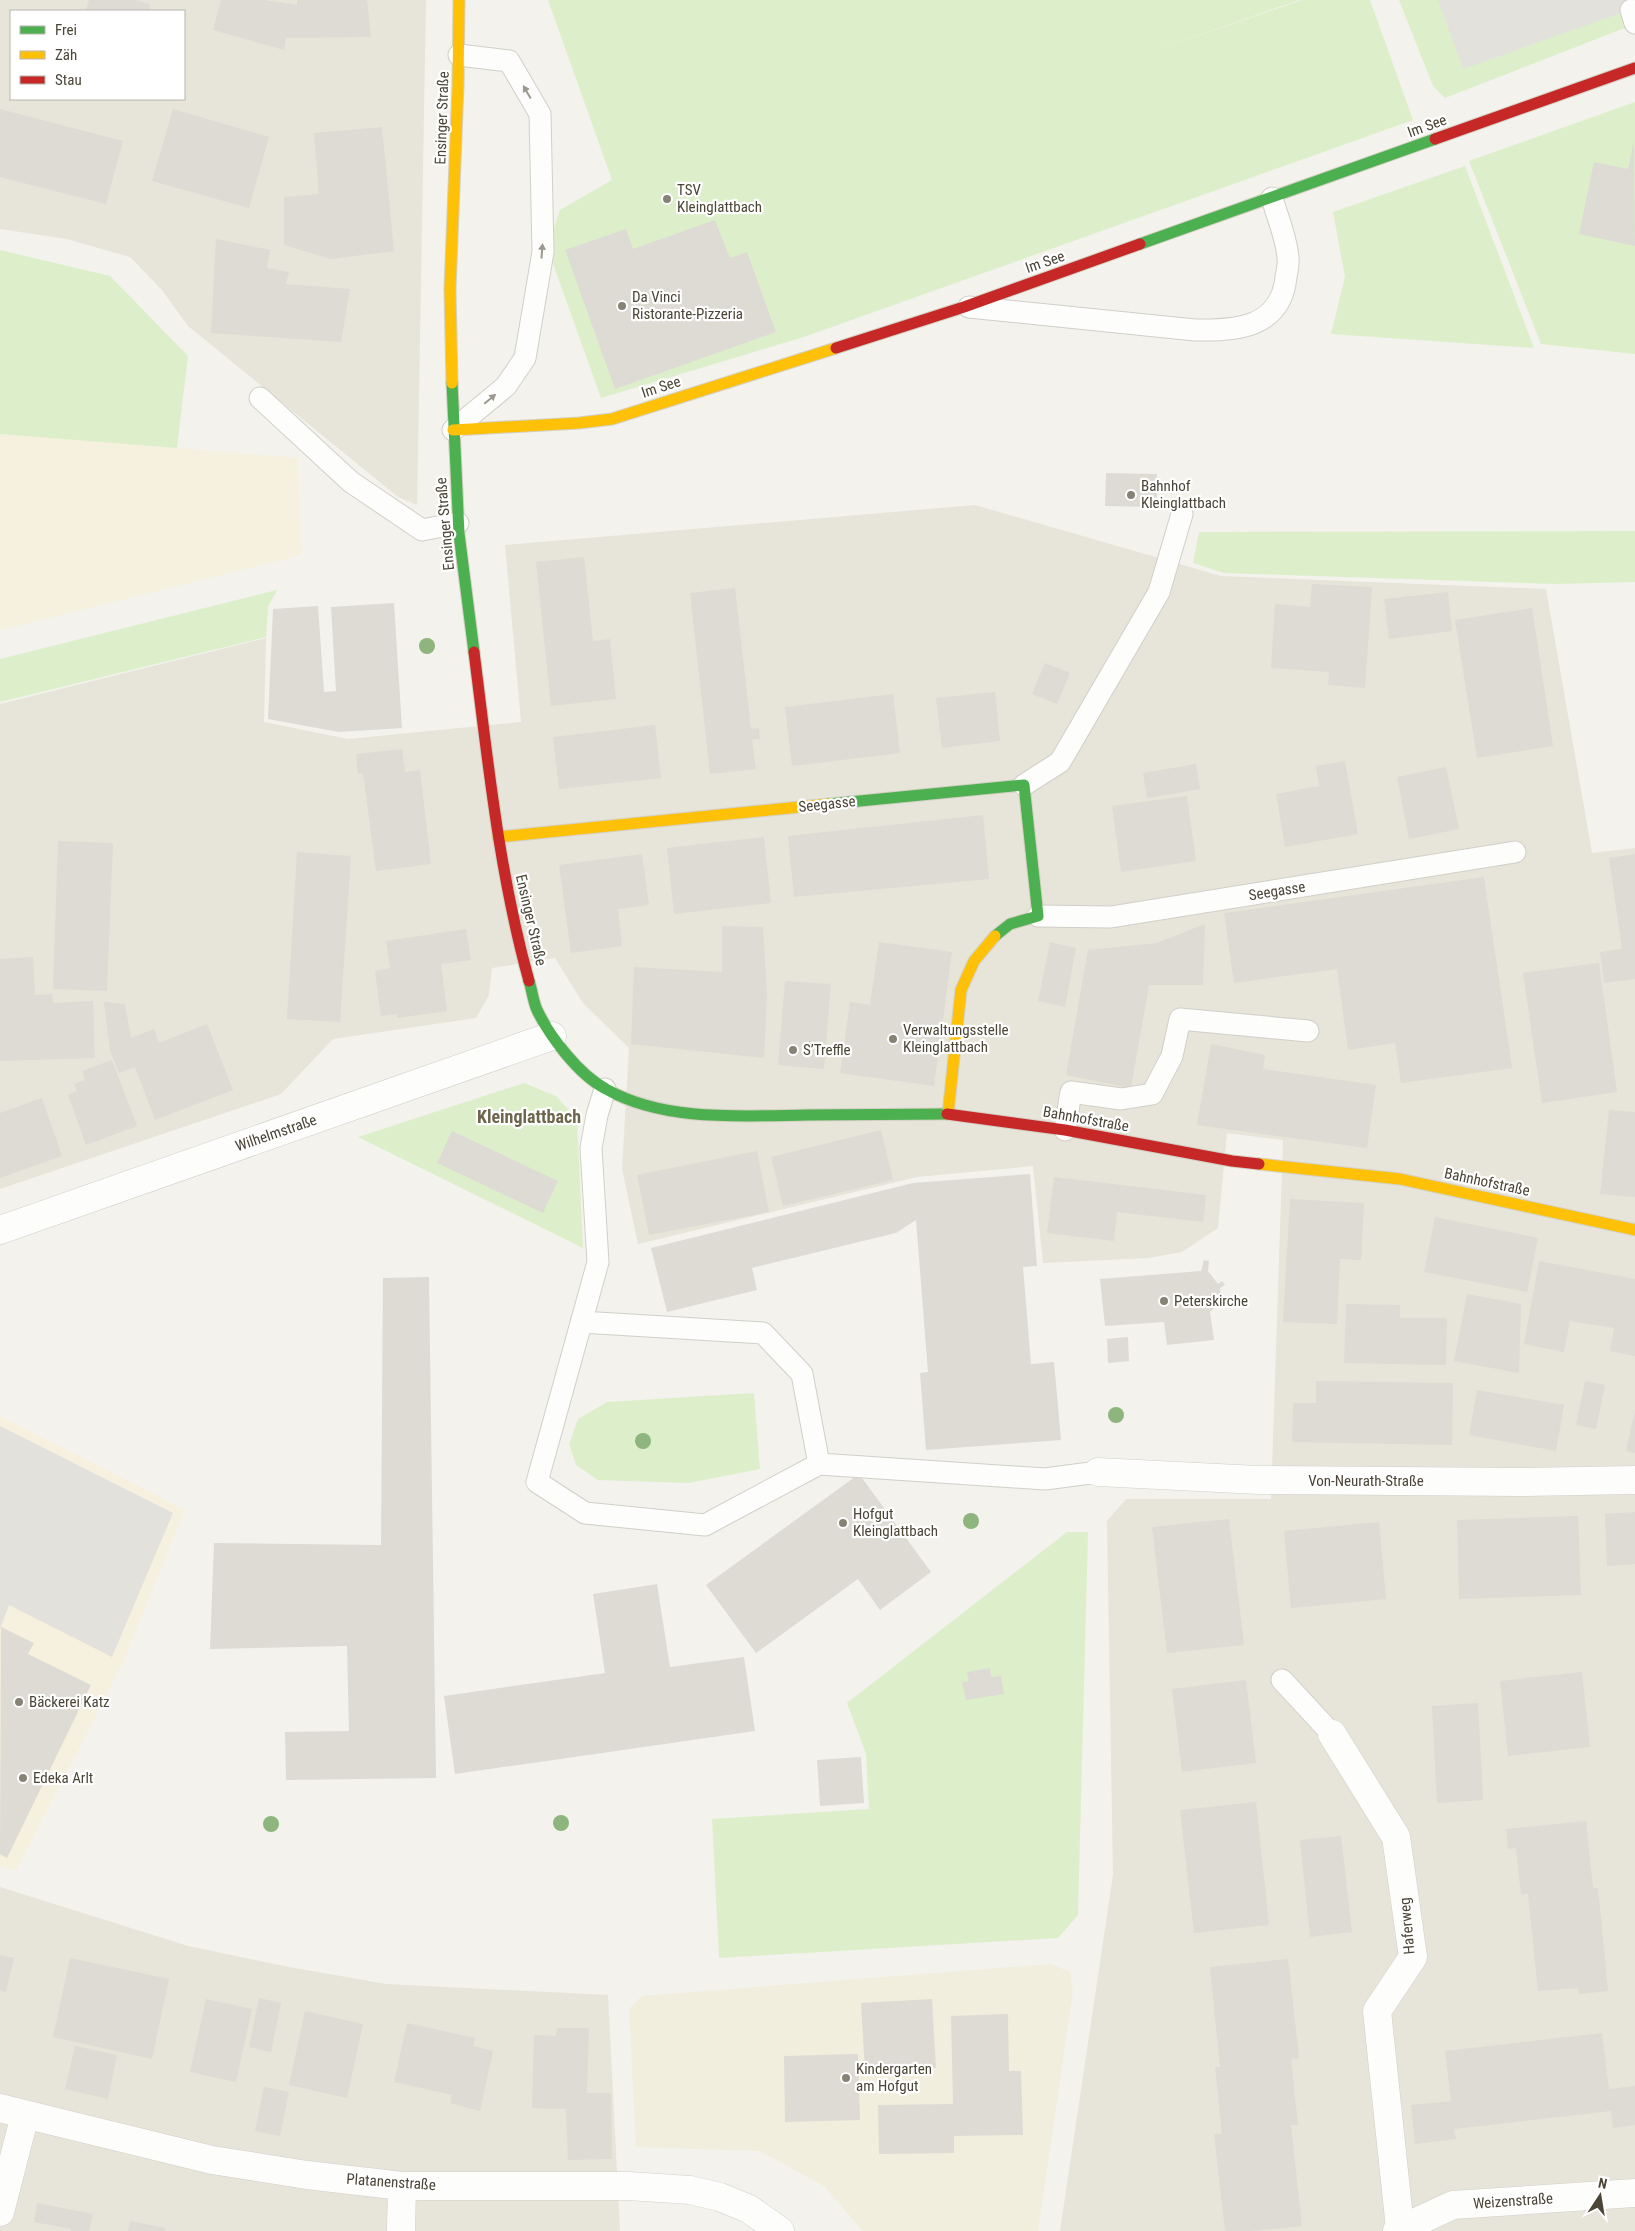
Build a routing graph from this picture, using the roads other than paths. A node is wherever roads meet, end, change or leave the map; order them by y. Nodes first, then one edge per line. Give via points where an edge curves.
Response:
1 (458, 0) edge
2 (459, 55) junction
3 (1635, 68) edge
4 (1272, 198) junction
5 (964, 307) junction
6 (260, 398) dead end
7 (452, 430) junction
8 (1182, 514) dead end
9 (458, 523) junction
10 (1024, 784) junction
11 (498, 837) junction
12 (1515, 852) dead end
13 (1038, 916) junction
14 (1308, 1031) dead end
15 (552, 1036) junction
16 (606, 1089) junction
17 (948, 1114) junction
18 (1065, 1130) junction
19 (0, 1230) edge
20 (1635, 1230) edge
21 (581, 1322) junction
22 (819, 1464) junction
23 (1098, 1472) joint
24 (1635, 1480) edge
25 (1282, 1680) dead end
26 (1332, 1734) joint
27 (13, 2111) edge
28 (402, 2186) junction
29 (1635, 2193) edge
30 (0, 2212) edge
31 (1398, 2230) edge
32 (401, 2231) edge
33 (780, 2231) edge

1 - 2 main road, Ensinger Straße
2 - 7 main road, Ensinger Straße via 450,288
7 -> 2 lane via 506,386 525,358 543,252 540,114 509,61
3 - 4 main road, Im See
4 - 5 main road, Im See
4 - 5 lane via 1288,258 1285,290 1272,313 1252,325 1225,331 1195,330
5 - 7 main road, Im See via 612,419
6 - 9 lane via 351,482 422,530
7 - 9 main road, Ensinger Straße
8 - 10 lane via 1159,592 1060,762
9 - 11 main road, Ensinger Straße
10 - 11 main road, Seegasse
10 - 13 main road
11 - 15 main road, Ensinger Straße via 519,943 537,1008
12 - 13 lane, Seegasse via 1111,917
13 - 17 main road, Seegasse via 1010,924 974,961 961,990
14 - 18 lane via 1180,1019 1172,1056 1152,1094 1121,1099 1071,1092
15 - 16 main road, Bahnhofstraße via 582,1071
15 - 19 street, Wilhelmstraße
16 - 17 main road, Bahnhofstraße via 635,1102 671,1112 715,1116
16 - 21 lane via 591,1148 598,1262
17 - 18 main road, Bahnhofstraße
18 - 20 main road, Bahnhofstraße via 1232,1161 1400,1179
21 - 22 lane via 763,1333 802,1374
21 - 22 lane via 537,1482 585,1513 705,1525
22 - 23 lane via 1045,1479
23 - 24 street, Von-Neurath-Straße via 1258,1480
25 - 26 lane, Haferweg
26 - 31 street, Haferweg via 1396,1837 1413,1957 1377,2011
27 - 28 street, Platanenstraße via 212,2160
27 - 30 street
28 - 32 street
28 - 33 street, Platanenstraße via 628,2186 690,2190 720,2197 749,2209
29 - 31 street, Weizenstraße via 1453,2205

